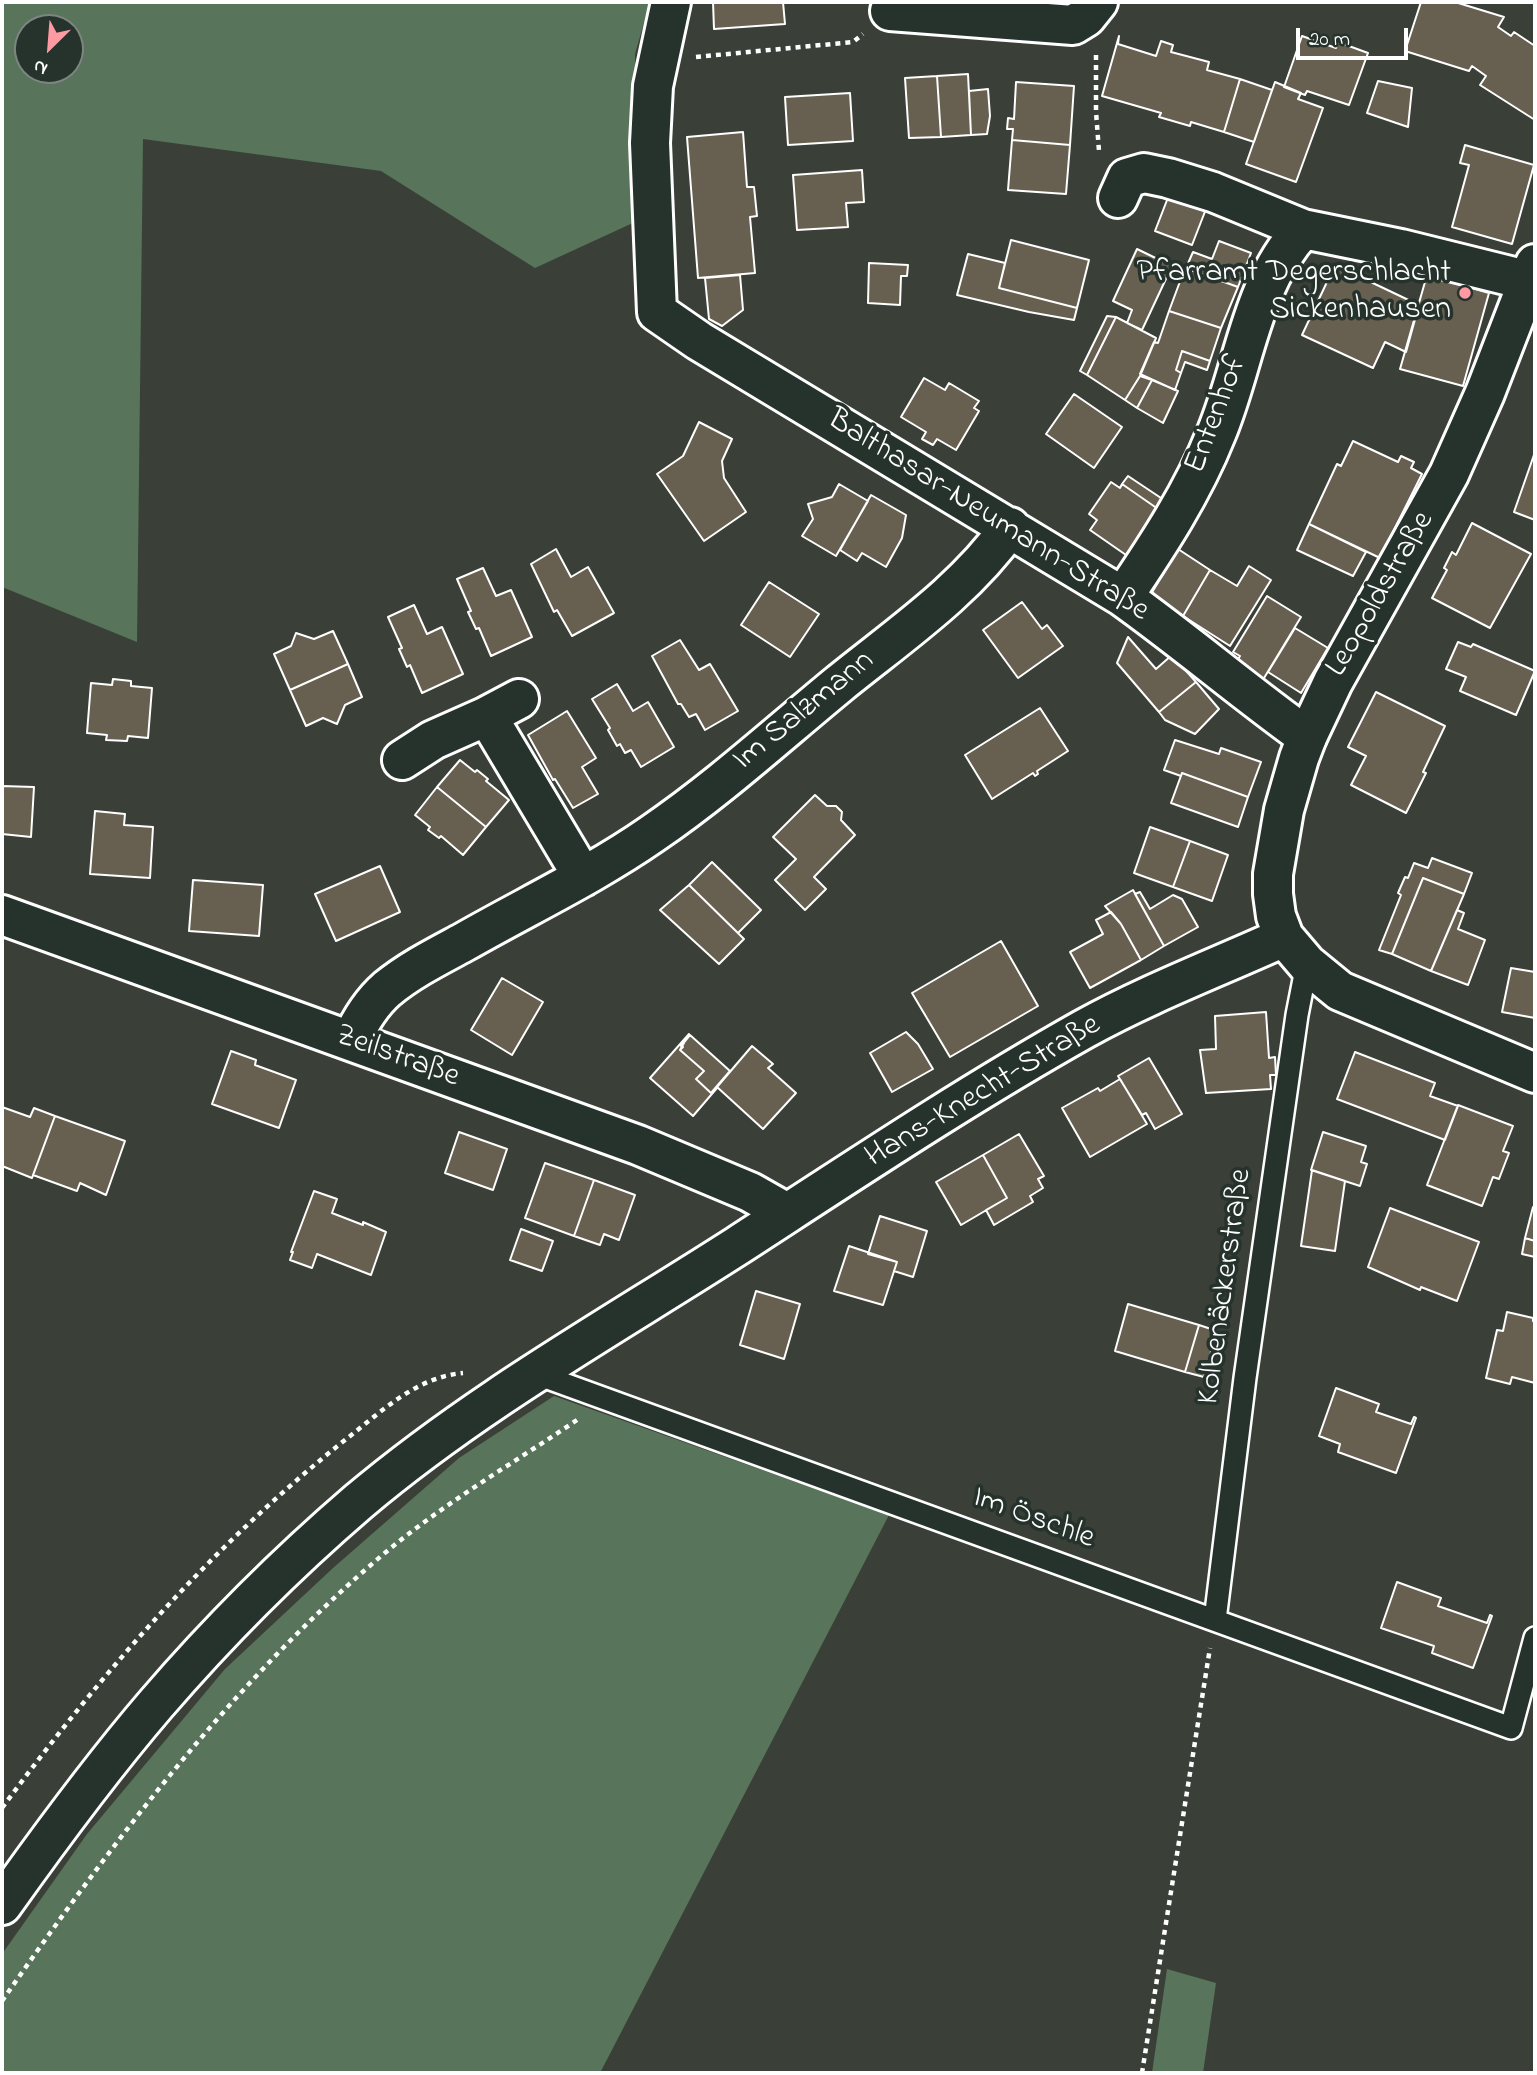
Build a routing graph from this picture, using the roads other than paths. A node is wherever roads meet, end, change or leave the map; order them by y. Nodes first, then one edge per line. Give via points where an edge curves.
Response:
1 (671, 2) edge
2 (885, 6) edge
3 (1092, 9) edge
4 (1122, 188) road end
5 (1303, 229) junction
6 (1532, 272) edge
7 (1010, 527) junction
8 (1123, 597) junction
9 (1307, 737) junction
10 (402, 760) dead end
11 (583, 877) junction
12 (2, 915) edge
13 (1295, 951) junction
14 (351, 1041) junction
15 (1535, 1073) edge
16 (786, 1213) junction
17 (534, 1373) junction
18 (1215, 1620) junction
19 (1535, 1638) edge
20 (2, 1905) edge

1 - 7 street, Balthasar-Neumann-Straße via 656,60 650,143 657,312
2 - 3 street via 1055,25 1073,25
4 - 5 street via 1144,173 1168,178
5 - 6 street
5 - 8 street, Entenhof via 1277,261 1262,293 1202,468
6 - 9 street, Leopoldstraße via 1449,474
7 - 8 street, Balthasar-Neumann-Straße
7 - 11 street, Im Salzmann via 985,561 944,599 705,794 653,834
8 - 9 street, Balthasar-Neumann-Straße
9 - 13 street, Leopoldstraße via 1284,810 1273,874 1276,916
10 - 11 street via 503,707
11 - 14 street, Im Salzmann via 428,962 387,990 371,1006
12 - 14 street, Zeilstraße
13 - 15 street via 1340,991
13 - 16 street, Hans-Knecht-Straße via 1087,1027
13 - 18 lane, Kolbenäckerstraße via 1297,1015
14 - 16 street, Zeilstraße via 705,1171
16 - 17 street, Hans-Knecht-Straße
17 - 18 lane, Im Öschle
17 - 20 street, Hans-Knecht-Straße via 360,1501 252,1601 155,1705 86,1789
18 - 19 lane, Im Öschle via 1511,1727

